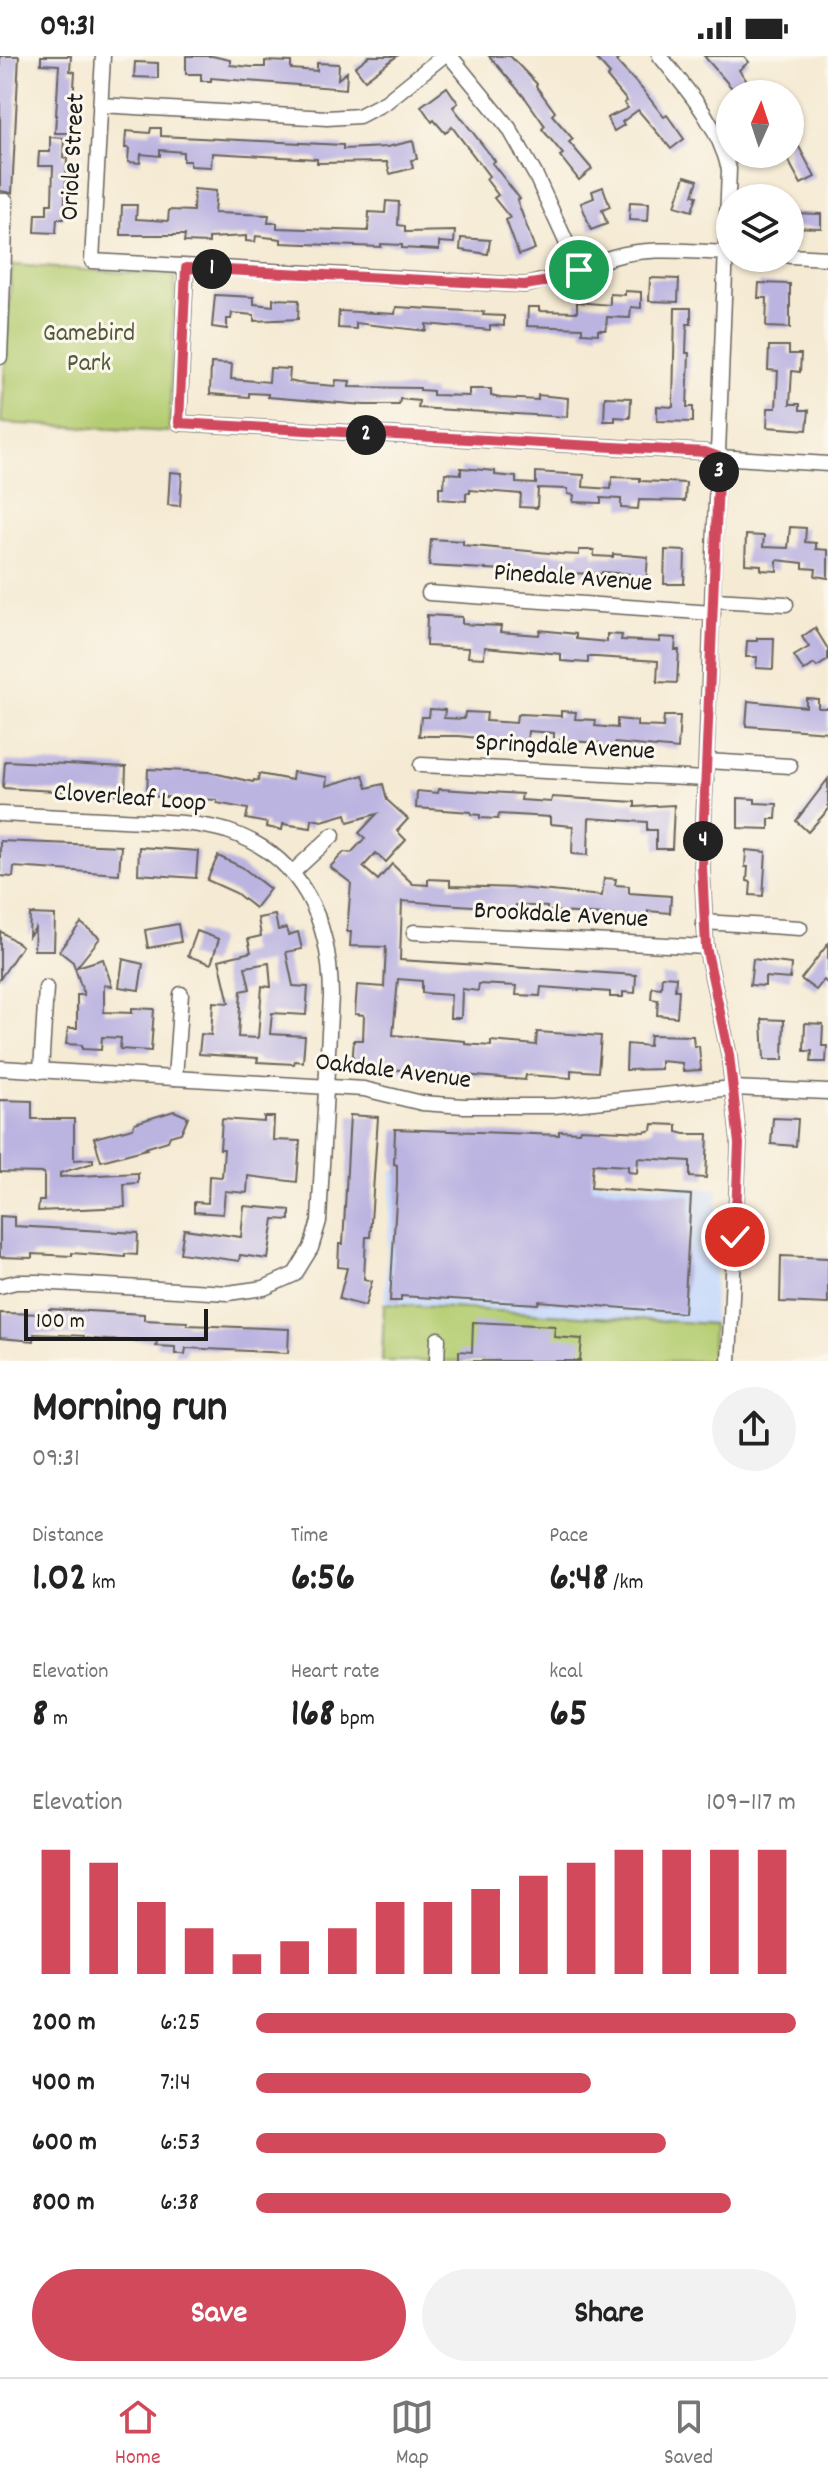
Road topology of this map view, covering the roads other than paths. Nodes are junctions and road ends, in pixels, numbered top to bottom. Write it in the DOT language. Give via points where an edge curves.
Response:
graph roads {
  1 [pos="103,56"];
  2 [pos="443,56"];
  3 [pos="450,56"];
  4 [pos="660,56"];
  5 [pos="100,105"];
  6 [pos="729,184"];
  7 [pos="0,201"];
  8 [pos="716,253"];
  9 [pos="804,257"];
  10 [pos="828,258"];
  11 [pos="186,268"];
  12 [pos="579,270"];
  13 [pos="728,272"];
  14 [pos="0,357"];
  15 [pos="719,457"];
  16 [pos="828,464"];
  17 [pos="429,593"];
  18 [pos="786,604"];
  19 [pos="714,606"];
  20 [pos="707,761"];
  21 [pos="421,765"];
  22 [pos="790,766"];
  23 [pos="706,779"];
  24 [pos="0,814"];
  25 [pos="333,835"];
  26 [pos="292,873"];
  27 [pos="703,922"];
  28 [pos="800,928"];
  29 [pos="414,932"];
  30 [pos="706,947"];
  31 [pos="46,988"];
  32 [pos="181,994"];
  33 [pos="0,1068"];
  34 [pos="41,1071"];
  35 [pos="175,1078"];
  36 [pos="327,1087"];
  37 [pos="733,1088"];
  38 [pos="828,1092"];
  39 [pos="0,1286"];
  40 [pos="438,1339"];
  41 [pos="437,1361"];
  42 [pos="729,1361"];
  1 -- 5 [label="street, Oriole Street"];
  2 -- 5 [label="street" via="386,102 359,116"];
  3 -- 12 [label="street" via="509,128"];
  4 -- 6 [label="street" via="710,120 724,147"];
  5 -- 11 [label="street, Oriole Street" via="92,261"];
  7 -- 14 [label="street" via="6,201"];
  8 -- 12 [label="street" via="649,250"];
  9 -- 10 [label="street"];
  11 -- 12 [label="street" via="524,285"];
  11 -- 15 [label="street" via="179,423 705,452"];
  13 -- 15 [label="street"];
  15 -- 16 [label="street"];
  15 -- 19 [label="street"];
  17 -- 19 [label="street, Pinedale Avenue"];
  18 -- 19 [label="street, Pinedale Avenue"];
  19 -- 20 [label="street"];
  20 -- 22 [label="street"];
  20 -- 23 [label="street"];
  21 -- 23 [label="street, Springdale Avenue"];
  23 -- 27 [label="street"];
  24 -- 26 [label="street, Cloverleaf Loop" via="191,824 227,831 261,847"];
  25 -- 26 [label="street"];
  26 -- 36 [label="street, Cloverleaf Loop" via="313,902 331,966"];
  27 -- 28 [label="street"];
  27 -- 30 [label="street"];
  29 -- 30 [label="street, Brookdale Avenue"];
  30 -- 37 [label="street"];
  31 -- 34 [label="street"];
  32 -- 35 [label="street"];
  33 -- 34 [label="street, Oakdale Avenue"];
  34 -- 35 [label="street, Oakdale Avenue"];
  35 -- 36 [label="street, Oakdale Avenue"];
  36 -- 37 [label="street, Oakdale Avenue" via="464,1106 554,1106"];
  36 -- 39 [label="street, Cloverleaf Loop" via="319,1221 295,1274 264,1288 228,1293 38,1282"];
  37 -- 38 [label="street, Oakdale Avenue"];
  37 -- 42 [label="street" via="739,1144"];
  40 -- 41 [label="street"];
}
